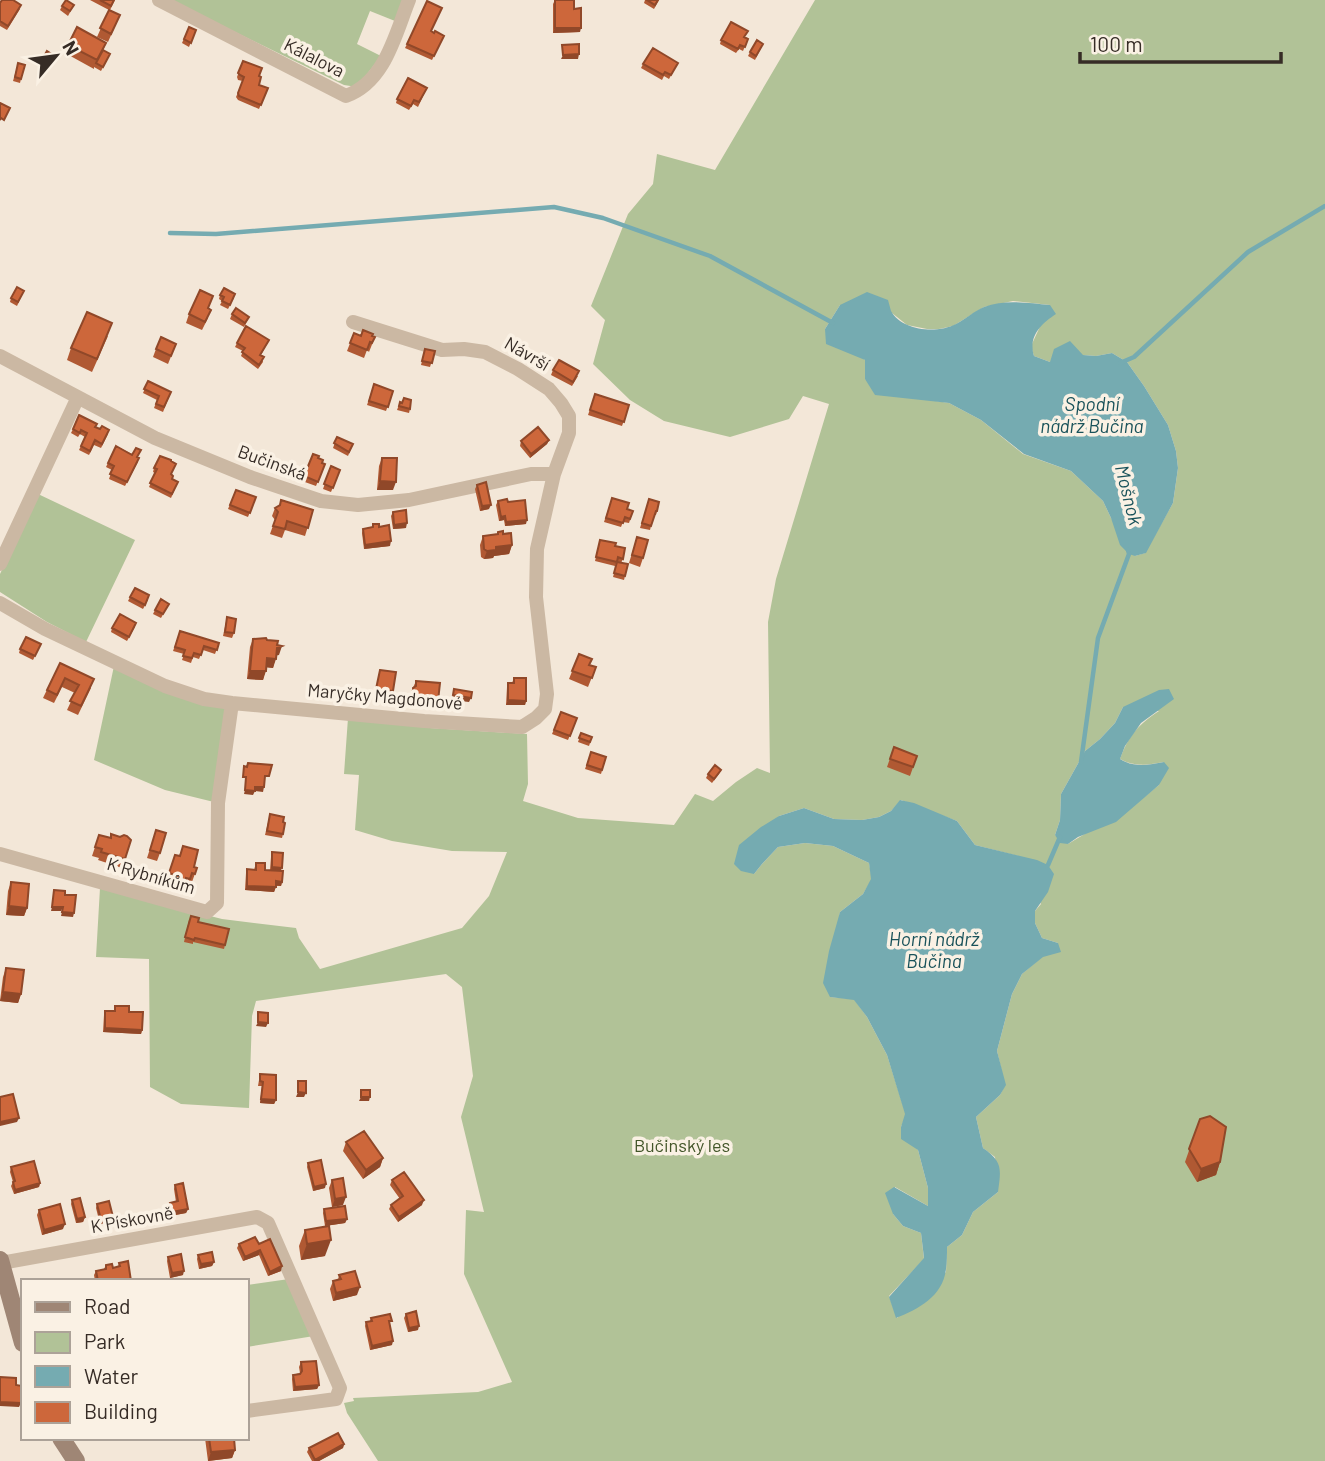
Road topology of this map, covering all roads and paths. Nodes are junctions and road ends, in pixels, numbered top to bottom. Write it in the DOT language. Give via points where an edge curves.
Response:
graph roads {
  1 [pos="159,0"];
  2 [pos="409,0"];
  3 [pos="353,322"];
  4 [pos="0,356"];
  5 [pos="78,397"];
  6 [pos="554,474"];
  7 [pos="0,565"];
  8 [pos="0,603"];
  9 [pos="232,704"];
  10 [pos="0,854"];
  11 [pos="1,1262"];
  12 [pos="21,1336"];
  13 [pos="248,1411"];
  14 [pos="62,1440"];
  15 [pos="76,1461"];
  1 -- 2 [label="street, Kálalova" via="346,96 359,91 386,59"];
  3 -- 6 [label="street, Návrší" via="442,349 485,352 549,389 569,416 569,433"];
  4 -- 5 [label="street, Bučinská"];
  5 -- 6 [label="street, Bučinská" via="155,438 321,501 358,505 409,500 531,474"];
  5 -- 7 [label="street"];
  6 -- 9 [label="street, Maryčky Magdonové" via="537,549 536,597 547,694 545,709 536,718 522,727"];
  8 -- 9 [label="street, Maryčky Magdonové" via="164,686"];
  9 -- 10 [label="street, K Rybníkům" via="218,803 217,903 206,912"];
  11 -- 12 [label="street"];
  11 -- 13 [label="street, K Pískovně" via="257,1217 268,1223 341,1388 336,1399"];
  14 -- 15 [label="street"];
}
